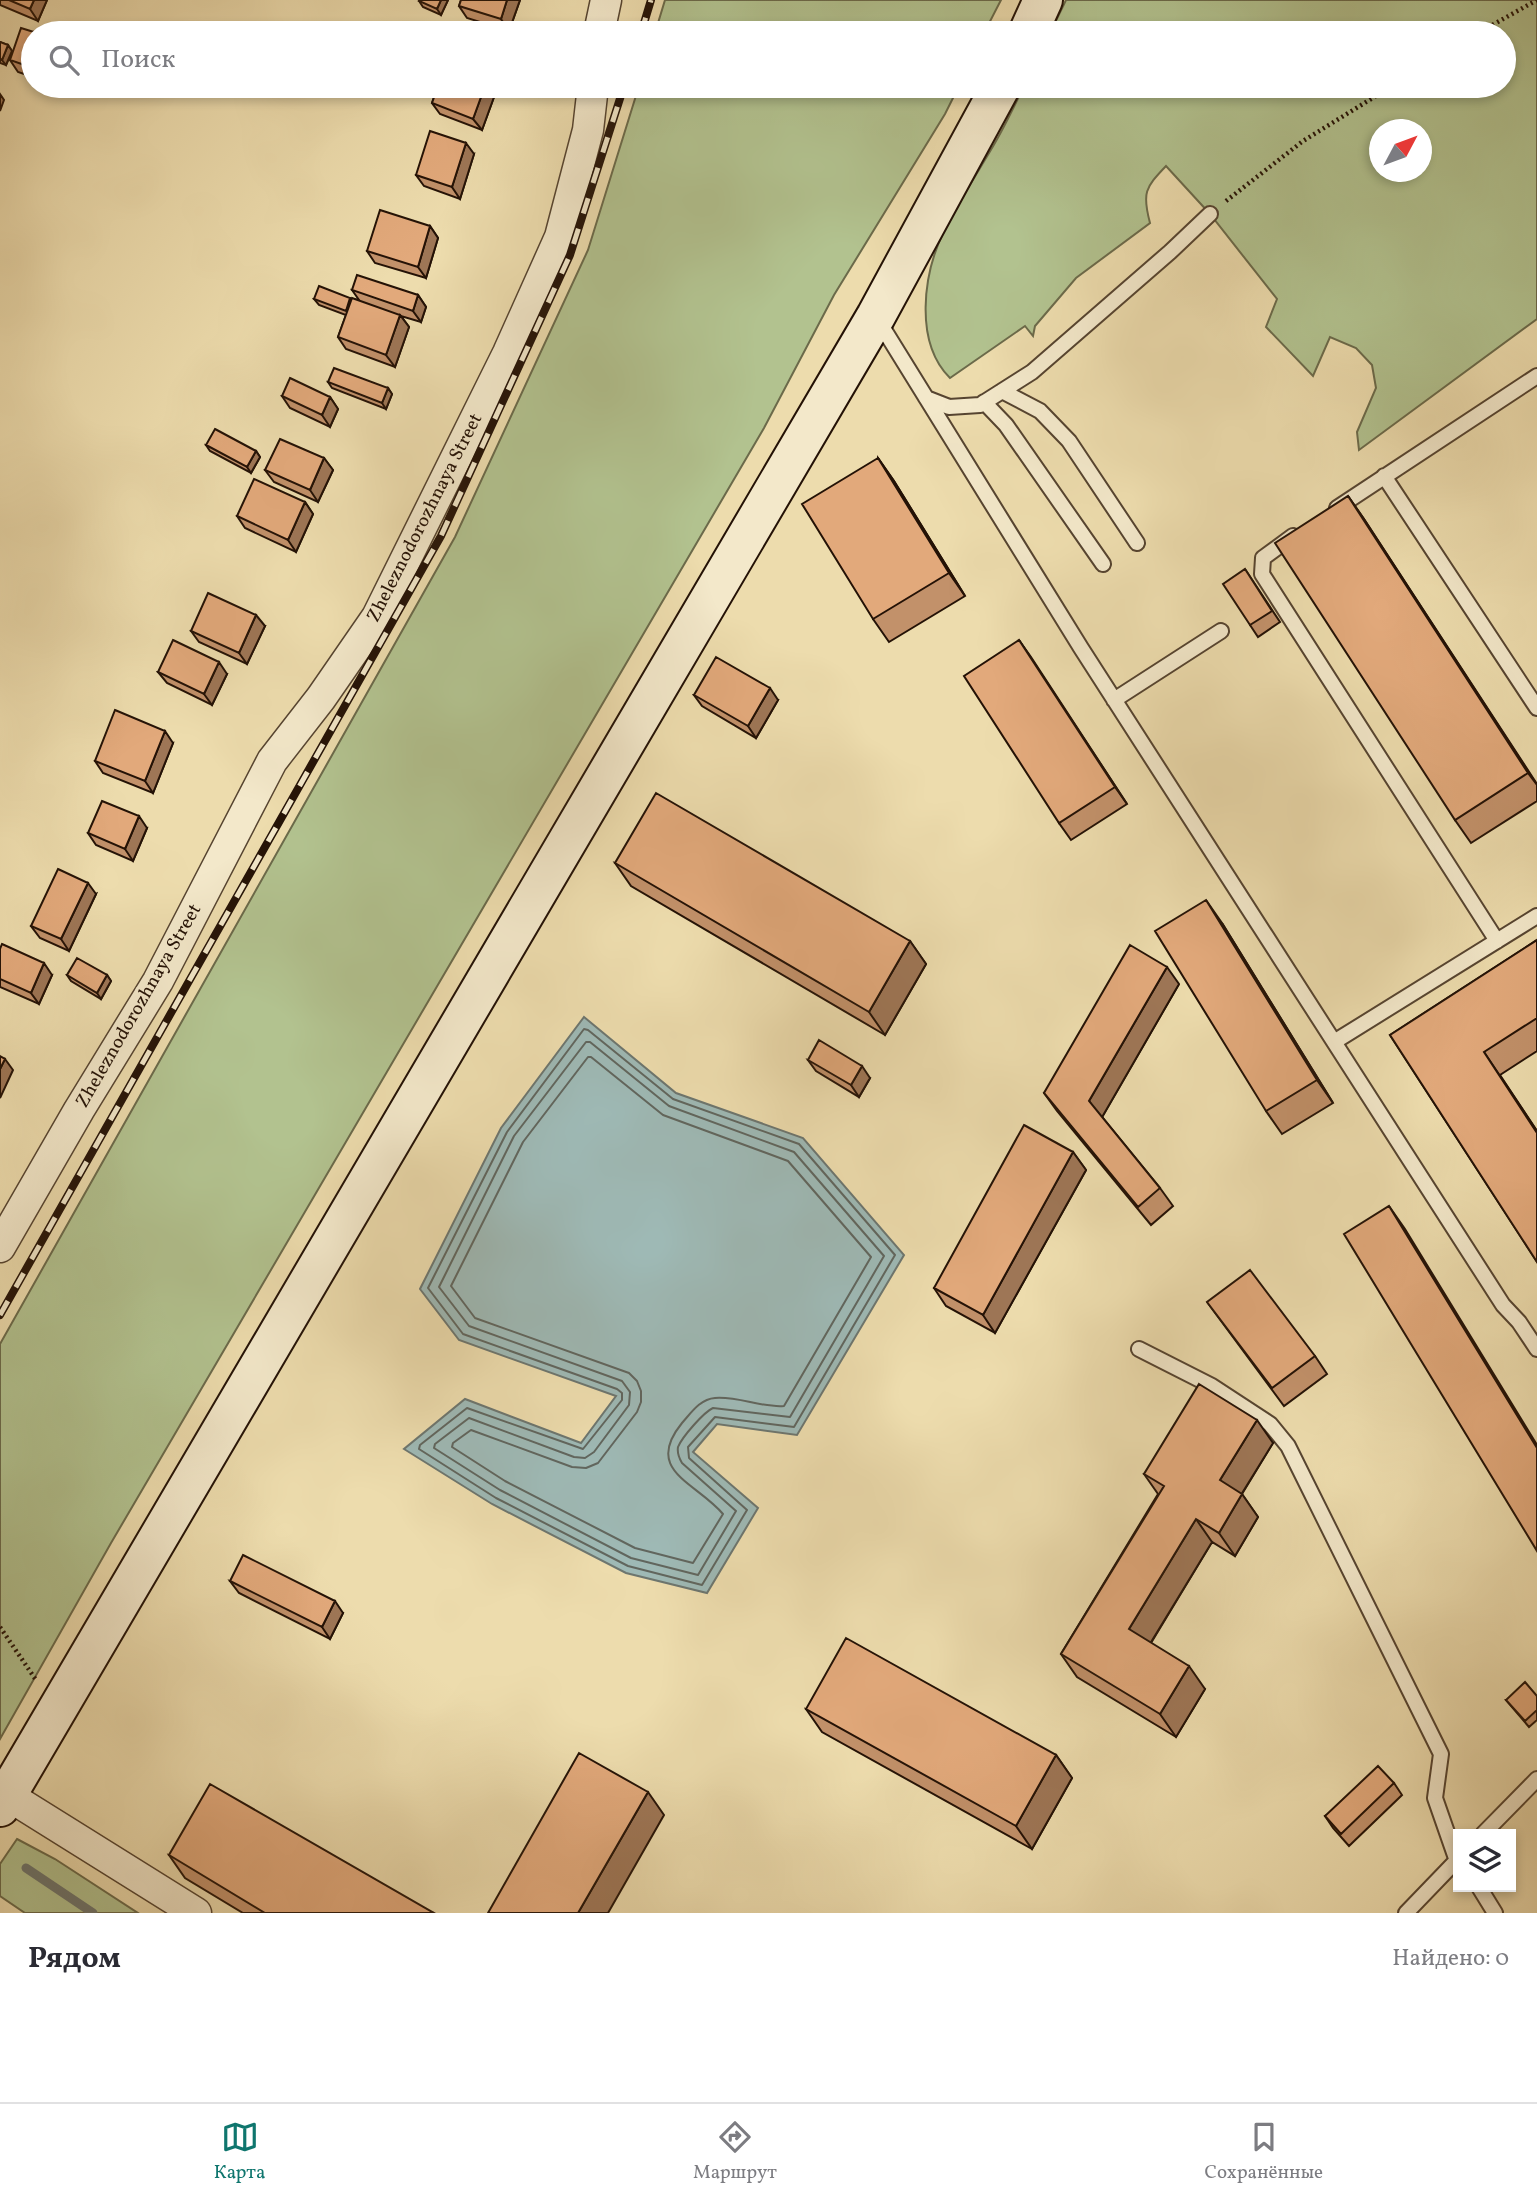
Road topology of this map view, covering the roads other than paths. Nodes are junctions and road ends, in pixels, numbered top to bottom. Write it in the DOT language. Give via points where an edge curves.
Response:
graph roads {
  1 [pos="606,0"];
  2 [pos="1043,0"];
  3 [pos="602,21"];
  4 [pos="1033,21"];
  5 [pos="591,98"];
  6 [pos="994,98"];
  7 [pos="1210,214"];
  8 [pos="876,316"];
  9 [pos="1537,376"];
  10 [pos="1002,391"];
  11 [pos="926,397"];
  12 [pos="984,402"];
  13 [pos="1384,476"];
  14 [pos="1137,543"];
  15 [pos="1103,565"];
  16 [pos="1221,631"];
  17 [pos="1114,699"];
  18 [pos="1537,708"];
  19 [pos="1537,916"];
  20 [pos="1497,941"];
  21 [pos="1334,1042"];
  22 [pos="0,1247"];
  23 [pos="1139,1349"];
  24 [pos="1537,1349"];
  25 [pos="1537,1779"];
  26 [pos="4,1801"];
  27 [pos="1488,1829"];
  28 [pos="1453,1850"];
  29 [pos="1453,1866"];
  30 [pos="1482,1892"];
  31 [pos="196,1913"];
  32 [pos="1406,1913"];
  33 [pos="1496,1913"];
  1 -- 3 [label="street"];
  2 -- 4 [label="main road"];
  5 -- 22 [label="street, Zheleznodorozhnaya Street" via="559,237 508,353 377,617 272,761 158,981"];
  6 -- 8 [label="main road"];
  7 -- 10 [label="lane" via="1031,372"];
  8 -- 11 [label="lane"];
  8 -- 26 [label="main road"];
  9 -- 13 [label="lane"];
  10 -- 12 [label="lane"];
  10 -- 14 [label="lane" via="1040,411 1069,440"];
  11 -- 12 [label="lane" via="949,407"];
  11 -- 17 [label="lane"];
  12 -- 15 [label="lane" via="1006,425"];
  13 -- 18 [label="lane"];
  13 -- 20 [label="lane" via="1264,558 1262,574"];
  16 -- 17 [label="lane"];
  17 -- 21 [label="lane"];
  19 -- 20 [label="lane"];
  20 -- 21 [label="lane"];
  21 -- 24 [label="lane" via="1503,1306"];
  23 -- 28 [label="lane" via="1212,1386 1270,1424 1288,1446 1441,1754 1435,1798"];
  25 -- 27 [label="lane"];
  26 -- 31 [label="street"];
  29 -- 32 [label="lane"];
  30 -- 33 [label="lane"];
}
